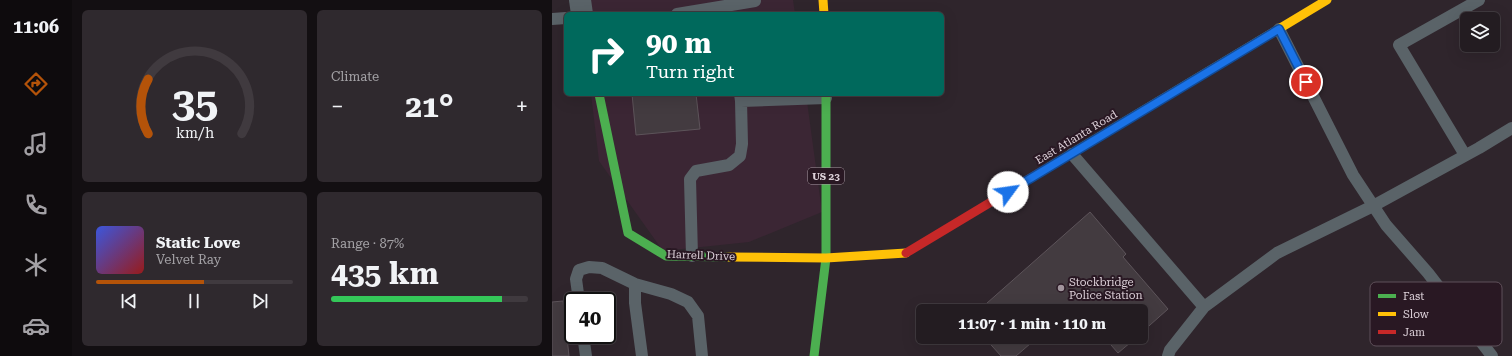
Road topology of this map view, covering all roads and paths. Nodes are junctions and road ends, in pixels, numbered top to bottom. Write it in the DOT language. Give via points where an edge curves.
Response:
graph roads {
  1 [pos="580,0"];
  2 [pos="823,0"];
  3 [pos="1327,0"];
  4 [pos="1479,0"];
  5 [pos="755,1"];
  6 [pos="582,12"];
  7 [pos="689,12"];
  8 [pos="824,12"];
  9 [pos="564,18"];
  10 [pos="552,19"];
  11 [pos="1279,29"];
  12 [pos="599,96"];
  13 [pos="826,96"];
  14 [pos="740,98"];
  15 [pos="1512,128"];
  16 [pos="1072,154"];
  17 [pos="1465,155"];
  18 [pos="1373,206"];
  19 [pos="692,256"];
  20 [pos="826,258"];
  21 [pos="1435,282"];
  22 [pos="635,284"];
  23 [pos="578,292"];
  24 [pos="1204,307"];
  25 [pos="584,344"];
  26 [pos="1484,346"];
  27 [pos="586,356"];
  28 [pos="642,356"];
  29 [pos="702,356"];
  30 [pos="814,356"];
  31 [pos="1168,356"];
  32 [pos="1492,356"];
  1 -- 6 [label="street"];
  2 -- 8 [label="main road"];
  3 -- 11 [label="main road, East Atlanta Road"];
  4 -- 17 [label="lane" via="1400,45"];
  5 -- 7 [label="lane"];
  9 -- 10 [label="lane"];
  11 -- 16 [label="main road, East Atlanta Road"];
  11 -- 18 [label="lane" via="1353,175"];
  12 -- 19 [label="main road, Harrell Drive" via="628,233 666,256"];
  13 -- 14 [label="lane"];
  13 -- 20 [label="main road, US 23"];
  14 -- 19 [label="lane" via="740,156 729,165 696,172 690,179"];
  15 -- 17 [label="lane"];
  16 -- 20 [label="main road, East Atlanta Road" via="905,254"];
  16 -- 24 [label="lane"];
  17 -- 18 [label="lane"];
  18 -- 21 [label="lane"];
  18 -- 24 [label="lane" via="1277,254"];
  19 -- 20 [label="main road, Harrell Drive"];
  20 -- 30 [label="main road, US 23"];
  22 -- 23 [label="lane" via="602,268 589,267 579,270 576,279"];
  22 -- 28 [label="lane"];
  22 -- 29 [label="lane" via="671,294 688,302 698,316"];
  24 -- 31 [label="lane"];
  25 -- 27 [label="lane"];
  26 -- 32 [label="lane"];
}
